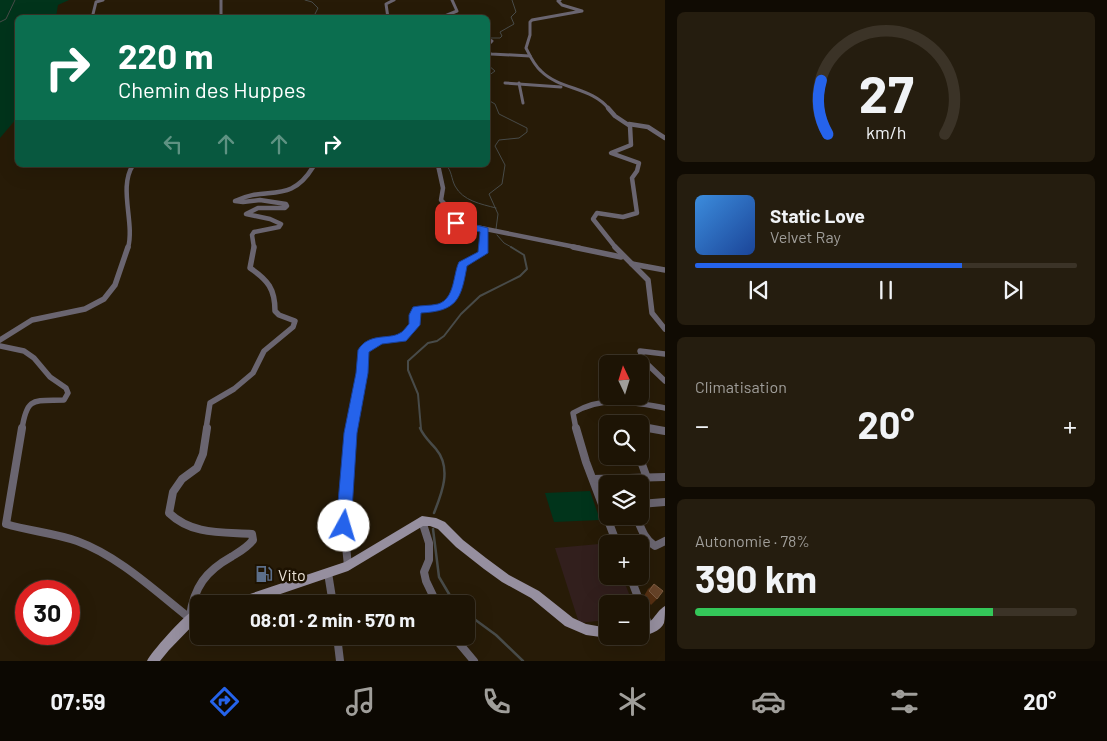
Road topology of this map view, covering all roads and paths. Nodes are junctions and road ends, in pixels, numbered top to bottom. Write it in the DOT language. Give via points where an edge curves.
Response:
graph roads {
  1 [pos="103,0"];
  2 [pos="222,0"];
  3 [pos="394,0"];
  4 [pos="452,0"];
  5 [pos="560,0"];
  6 [pos="93,15"];
  7 [pos="221,15"];
  8 [pos="388,15"];
  9 [pos="447,15"];
  10 [pos="490,53"];
  11 [pos="530,56"];
  12 [pos="504,83"];
  13 [pos="519,84"];
  14 [pos="570,88"];
  15 [pos="523,103"];
  16 [pos="629,124"];
  17 [pos="664,138"];
  18 [pos="132,167"];
  19 [pos="313,167"];
  20 [pos="438,167"];
  21 [pos="485,230"];
  22 [pos="623,258"];
  23 [pos="631,264"];
  24 [pos="664,270"];
  25 [pos="664,328"];
  26 [pos="0,340"];
  27 [pos="0,346"];
  28 [pos="664,354"];
  29 [pos="664,382"];
  30 [pos="664,408"];
  31 [pos="649,428"];
  32 [pos="664,432"];
  33 [pos="664,477"];
  34 [pos="649,478"];
  35 [pos="593,479"];
  36 [pos="599,479"];
  37 [pos="599,492"];
  38 [pos="664,502"];
  39 [pos="649,503"];
  40 [pos="422,521"];
  41 [pos="3,523"];
  42 [pos="640,525"];
  43 [pos="664,541"];
  44 [pos="348,566"];
  45 [pos="328,573"];
  46 [pos="194,595"];
  47 [pos="262,595"];
  48 [pos="332,595"];
  49 [pos="433,595"];
  50 [pos="664,611"];
  51 [pos="190,613"];
  52 [pos="190,620"];
  53 [pos="649,628"];
  54 [pos="599,632"];
  55 [pos="338,645"];
  56 [pos="461,645"];
  57 [pos="153,661"];
  58 [pos="340,661"];
  59 [pos="474,661"];
  1 -- 6 [label="street" via="96,2"];
  2 -- 7 [label="street"];
  3 -- 8 [label="street" via="386,4"];
  4 -- 9 [label="street" via="458,7 457,11"];
  5 -- 11 [label="street" via="562,5 582,11 530,22 526,48"];
  10 -- 11 [label="street"];
  11 -- 14 [label="street" via="546,78"];
  12 -- 13 [label="street"];
  13 -- 14 [label="street"];
  13 -- 15 [label="street"];
  14 -- 16 [label="street" via="598,99"];
  16 -- 17 [label="street" via="648,127"];
  16 -- 22 [label="street" via="632,128 631,145 611,153 639,163 632,178 637,213 618,218 597,214 593,219 601,235"];
  18 -- 26 [label="street" via="127,191 131,235 111,291 86,310 30,320"];
  19 -- 46 [label="street" via="309,175 284,193 256,195 235,201 286,204 284,208 258,208 246,214 281,224 254,232 249,262 250,268 266,278 272,287 275,311 295,321 293,327 264,351 253,373 210,403 203,454 197,468 182,479 173,492 169,512 187,527 252,534 253,540 248,547 212,568 199,580"];
  20 -- 21 [label="street" via="443,188 441,200 454,214 456,223"];
  21 -- 22 [label="street"];
  21 -- 44 [label="street" via="483,253 462,264 458,288 446,305 417,310 414,325 402,338 380,340 364,350 351,433 344,526"];
  22 -- 23 [label="street"];
  23 -- 24 [label="street"];
  23 -- 25 [label="street" via="648,280 652,313"];
  27 -- 41 [label="street" via="29,354 68,393 64,400 36,401 25,410"];
  28 -- 29 [label="street" via="640,351 644,361"];
  30 -- 35 [label="street" via="609,400 573,413"];
  31 -- 32 [label="street"];
  33 -- 34 [label="street"];
  35 -- 36 [label="street"];
  35 -- 37 [label="street"];
  38 -- 39 [label="street"];
  40 -- 44 [label="main road"];
  40 -- 49 [label="street" via="428,543 424,572"];
  40 -- 54 [label="main road" via="442,524 462,546 511,582 537,596 566,621"];
  41 -- 51 [label="street" via="23,530 64,536 87,545"];
  42 -- 43 [label="street" via="650,543 660,545"];
  44 -- 45 [label="main road"];
  45 -- 47 [label="main road"];
  45 -- 48 [label="street"];
  50 -- 53 [label="main road" via="660,620"];
  52 -- 57 [label="main road"];
  55 -- 58 [label="street"];
  56 -- 59 [label="street"];
}
